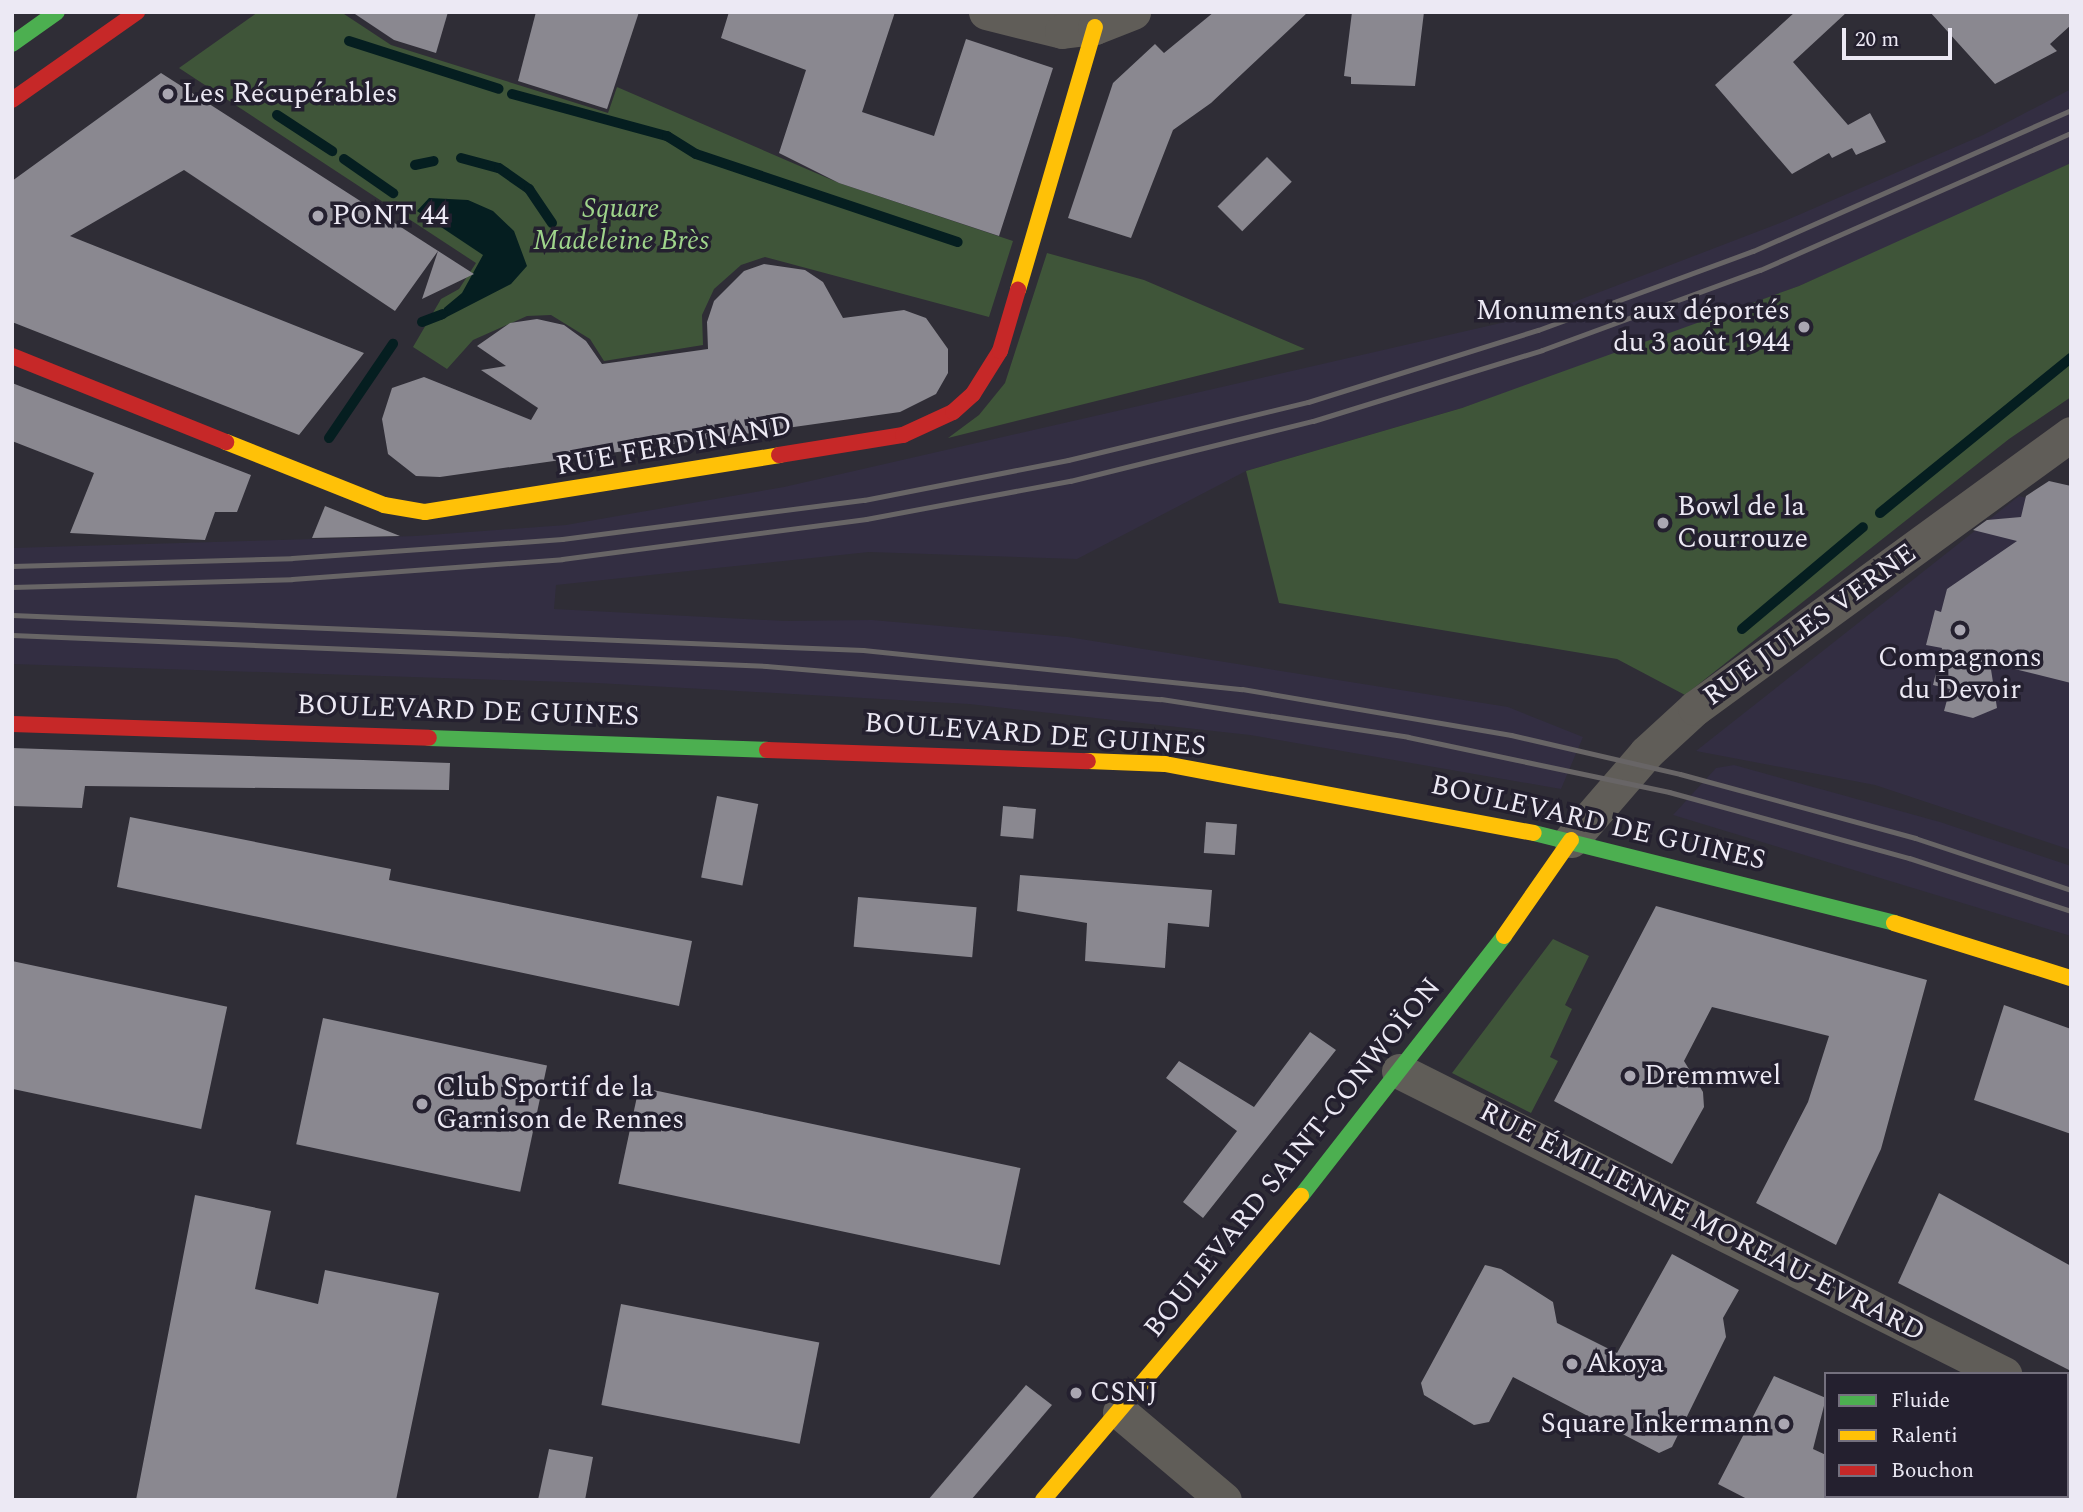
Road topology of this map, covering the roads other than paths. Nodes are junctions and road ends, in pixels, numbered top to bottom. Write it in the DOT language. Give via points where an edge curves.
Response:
graph roads {
  1 [pos="57,12"];
  2 [pos="137,12"];
  3 [pos="986,12"];
  4 [pos="1133,12"];
  5 [pos="1095,27"];
  6 [pos="12,44"];
  7 [pos="12,100"];
  8 [pos="12,356"];
  9 [pos="2071,434"];
  10 [pos="12,724"];
  11 [pos="1571,840"];
  12 [pos="2071,978"];
  13 [pos="1399,1071"];
  14 [pos="2000,1372"];
  15 [pos="1120,1412"];
  16 [pos="1043,1500"];
  17 [pos="1223,1500"];
  1 -- 6 [label="street"];
  2 -- 7 [label="street"];
  3 -- 5 [label="street" via="1062,30"];
  4 -- 5 [label="street"];
  5 -- 8 [label="street, RUE FERDINAND" via="1000,351 973,394 953,412 903,435 425,512 384,505"];
  9 -- 11 [label="street, RUE JULES VERNE" via="1695,709 1646,752"];
  10 -- 11 [label="street, BOULEVARD DE GUINES" via="1126,761 1307,788"];
  11 -- 12 [label="street, BOULEVARD DE GUINES" via="1847,908"];
  11 -- 13 [label="street, BOULEVARD SAINT-CONWOÏON" via="1498,945"];
  13 -- 14 [label="street, RUE ÉMILIENNE MOREAU-EVRARD"];
  13 -- 15 [label="street, BOULEVARD SAINT-CONWOÏON"];
  15 -- 16 [label="street, BOULEVARD SAINT-CONWOÏON"];
  15 -- 17 [label="street"];
}
